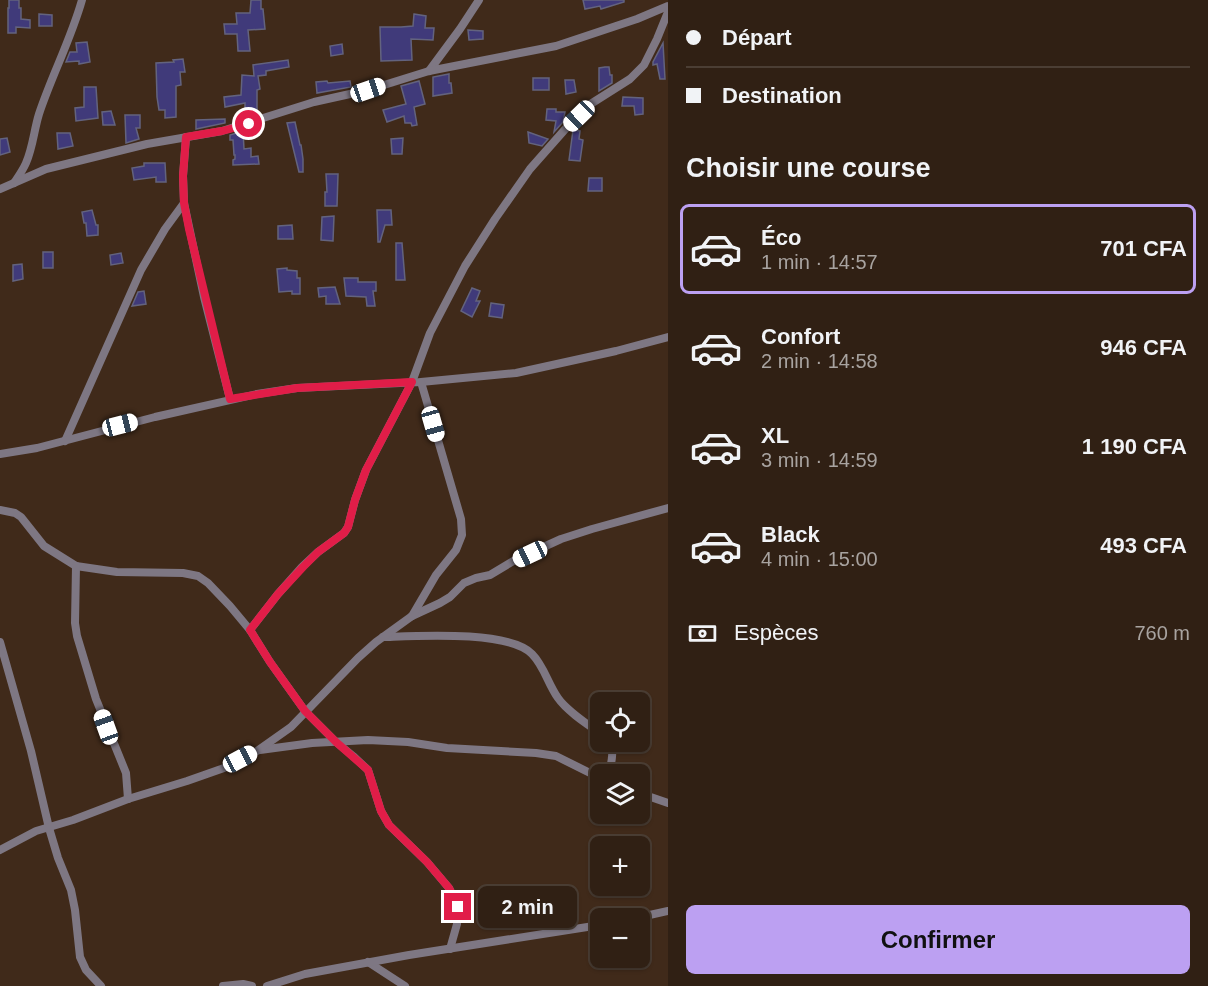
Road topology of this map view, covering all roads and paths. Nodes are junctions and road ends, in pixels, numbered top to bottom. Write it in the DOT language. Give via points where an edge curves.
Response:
graph roads {
  1 [pos="82,0"];
  2 [pos="479,0"];
  3 [pos="668,6"];
  4 [pos="668,12"];
  5 [pos="429,71"];
  6 [pos="186,137"];
  7 [pos="14,183"];
  8 [pos="0,189"];
  9 [pos="184,203"];
  10 [pos="668,337"];
  11 [pos="416,382"];
  12 [pos="230,399"];
  13 [pos="65,441"];
  14 [pos="0,454"];
  15 [pos="668,508"];
  16 [pos="0,510"];
  17 [pos="76,566"];
  18 [pos="412,616"];
  19 [pos="250,630"];
  20 [pos="383,637"];
  21 [pos="0,642"];
  22 [pos="305,711"];
  23 [pos="590,725"];
  24 [pos="336,742"];
  25 [pos="256,751"];
  26 [pos="590,774"];
  27 [pos="650,796"];
  28 [pos="128,799"];
  29 [pos="668,802"];
  30 [pos="49,828"];
  31 [pos="0,850"];
  32 [pos="668,911"];
  33 [pos="650,915"];
  34 [pos="590,927"];
  35 [pos="450,949"];
  36 [pos="368,962"];
  37 [pos="101,986"];
  38 [pos="224,986"];
  39 [pos="252,986"];
  40 [pos="267,986"];
  41 [pos="405,986"];
  1 -- 7 [label="street" via="38,117 26,165"];
  2 -- 5 [label="street"];
  3 -- 5 [label="street" via="556,46"];
  4 -- 11 [label="street" via="644,65 630,80 589,105 568,126 530,169 495,219 430,333"];
  5 -- 6 [label="street" via="222,131"];
  6 -- 7 [label="street" via="46,169"];
  6 -- 9 [label="street"];
  7 -- 8 [label="street"];
  9 -- 12 [label="street"];
  9 -- 13 [label="street" via="141,270"];
  10 -- 11 [label="street" via="516,373"];
  11 -- 12 [label="street" via="297,388"];
  11 -- 18 [label="street" via="461,519 462,535"];
  11 -- 19 [label="street" via="366,470 344,533 303,567"];
  12 -- 13 [label="street"];
  13 -- 14 [label="street"];
  15 -- 18 [label="street" via="561,539 490,575 464,583 450,597"];
  16 -- 17 [label="street" via="21,517 44,546"];
  17 -- 19 [label="street" via="198,576"];
  17 -- 28 [label="street" via="77,636 99,708 126,773"];
  18 -- 20 [label="street"];
  19 -- 22 [label="street"];
  20 -- 22 [label="street"];
  20 -- 23 [label="street" via="495,639 522,647 533,654 558,699"];
  21 -- 30 [label="street"];
  22 -- 24 [label="street"];
  22 -- 25 [label="street" via="291,727"];
  24 -- 25 [label="street"];
  24 -- 26 [label="street" via="408,742 536,753 556,756"];
  24 -- 35 [label="street" via="368,770 389,825 449,888 458,907"];
  25 -- 28 [label="street" via="224,768"];
  27 -- 29 [label="street"];
  28 -- 30 [label="street"];
  30 -- 31 [label="street" via="26,835"];
  30 -- 37 [label="street" via="71,890 80,957"];
  32 -- 33 [label="street"];
  34 -- 35 [label="street"];
  35 -- 36 [label="street"];
  36 -- 40 [label="street"];
  36 -- 41 [label="street"];
  38 -- 39 [label="street"];
}
